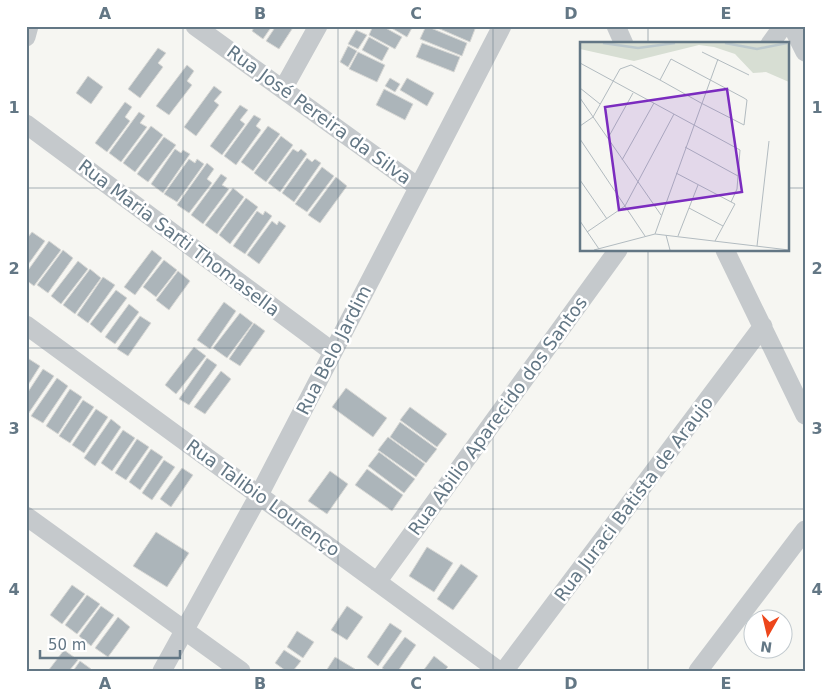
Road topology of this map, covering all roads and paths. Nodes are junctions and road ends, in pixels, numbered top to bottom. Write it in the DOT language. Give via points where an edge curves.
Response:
graph roads {
  1 [pos="29,26"];
  2 [pos="195,26"];
  3 [pos="318,26"];
  4 [pos="502,26"];
  5 [pos="616,26"];
  6 [pos="783,26"];
  7 [pos="792,26"];
  8 [pos="26,37"];
  9 [pos="623,42"];
  10 [pos="771,42"];
  11 [pos="805,52"];
  12 [pos="283,88"];
  13 [pos="26,124"];
  14 [pos="418,187"];
  15 [pos="617,251"];
  16 [pos="726,251"];
  17 [pos="26,325"];
  18 [pos="763,326"];
  19 [pos="333,352"];
  20 [pos="805,415"];
  21 [pos="259,495"];
  22 [pos="26,516"];
  23 [pos="805,530"];
  24 [pos="377,582"];
  25 [pos="185,629"];
  26 [pos="162,671"];
  27 [pos="241,671"];
  28 [pos="499,671"];
  29 [pos="504,671"];
  30 [pos="698,671"];
  1 -- 8 [label="street"];
  2 -- 12 [label="street, Rua José Pereira da Silva"];
  3 -- 12 [label="street"];
  4 -- 14 [label="street, Rua Belo Jardim"];
  5 -- 9 [label="street"];
  6 -- 10 [label="street"];
  7 -- 11 [label="street"];
  12 -- 14 [label="street, Rua José Pereira da Silva"];
  13 -- 19 [label="street, Rua Maria Sarti Thomasella"];
  14 -- 19 [label="street, Rua Belo Jardim"];
  15 -- 24 [label="street, Rua Abilio Aparecido dos Santos"];
  16 -- 18 [label="street"];
  17 -- 21 [label="street, Rua Talibio Lourenço"];
  18 -- 20 [label="street"];
  18 -- 29 [label="street, Rua Juraci Batista de Araujo"];
  19 -- 21 [label="street, Rua Belo Jardim"];
  21 -- 24 [label="street, Rua Talibio Lourenço"];
  21 -- 25 [label="street, Rua Belo Jardim"];
  22 -- 25 [label="street"];
  23 -- 30 [label="street"];
  24 -- 28 [label="street, Rua Talibio Lourenço"];
  25 -- 26 [label="street, Rua Belo Jardim"];
  25 -- 27 [label="street"];
}
